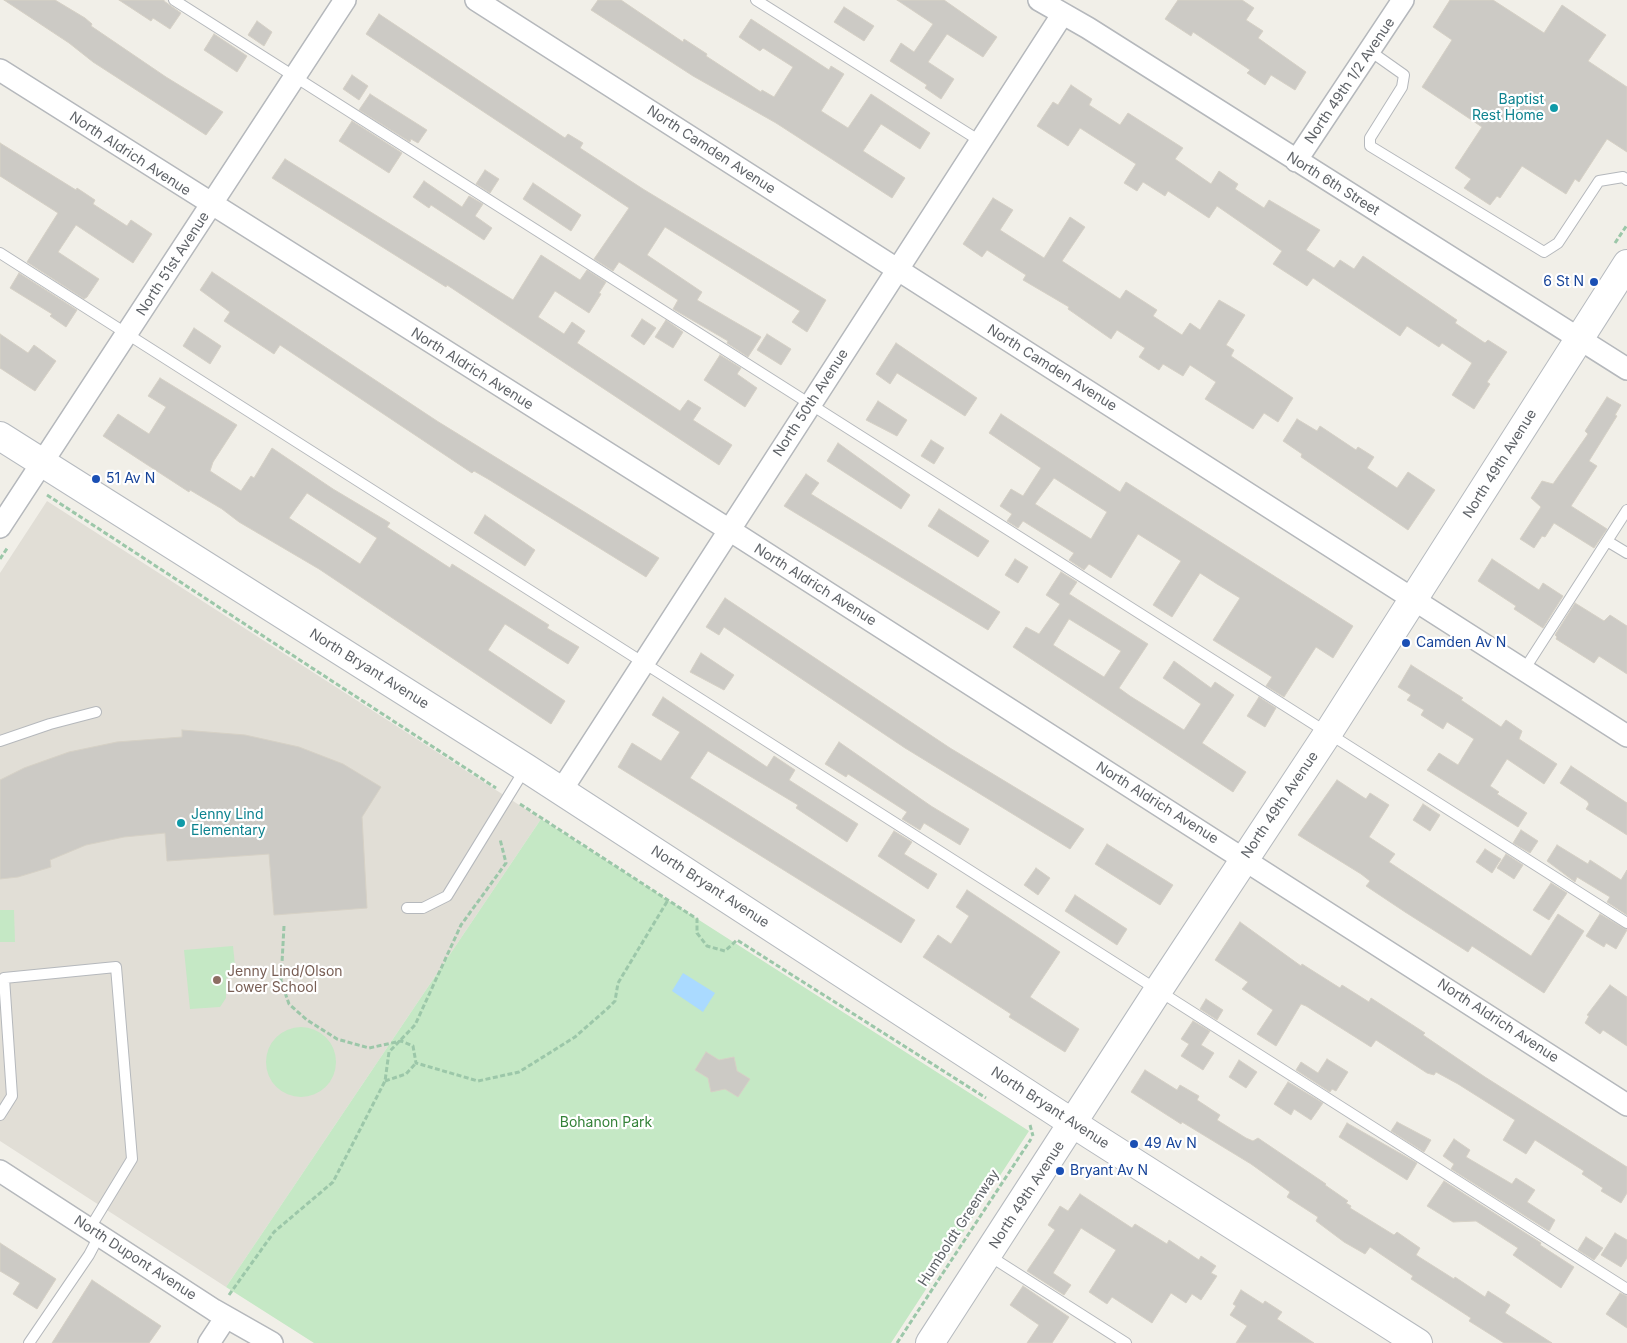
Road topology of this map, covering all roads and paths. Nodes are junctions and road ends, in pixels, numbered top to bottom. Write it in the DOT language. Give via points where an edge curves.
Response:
graph roads {
  1 [pos="174,0"];
  2 [pos="345,0"];
  3 [pos="476,0"];
  4 [pos="756,0"];
  5 [pos="1039,0"];
  6 [pos="1404,0"];
  7 [pos="1064,7"];
  8 [pos="1370,50"];
  9 [pos="0,70"];
  10 [pos="294,78"];
  11 [pos="980,141"];
  12 [pos="1296,161"];
  13 [pos="1627,180"];
  14 [pos="211,205"];
  15 [pos="0,253"];
  16 [pos="1627,264"];
  17 [pos="897,270"];
  18 [pos="127,335"];
  19 [pos="1579,338"];
  20 [pos="1627,369"];
  21 [pos="809,406"];
  22 [pos="0,436"];
  23 [pos="41,462"];
  24 [pos="50,498"];
  25 [pos="1627,510"];
  26 [pos="0,528"];
  27 [pos="729,530"];
  28 [pos="1607,541"];
  29 [pos="1627,553"];
  30 [pos="1414,599"];
  31 [pos="644,663"];
  32 [pos="1524,670"];
  33 [pos="96,712"];
  34 [pos="1328,733"];
  35 [pos="1627,736"];
  36 [pos="0,741"];
  37 [pos="526,768"];
  38 [pos="562,791"];
  39 [pos="508,796"];
  40 [pos="519,804"];
  41 [pos="515,811"];
  42 [pos="504,832"];
  43 [pos="1244,858"];
  44 [pos="668,900"];
  45 [pos="407,908"];
  46 [pos="1627,923"];
  47 [pos="284,926"];
  48 [pos="1157,992"];
  49 [pos="401,1041"];
  50 [pos="416,1063"];
  51 [pos="385,1081"];
  52 [pos="989,1100"];
  53 [pos="1627,1105"];
  54 [pos="0,1115"];
  55 [pos="1022,1121"];
  56 [pos="1073,1123"];
  57 [pos="1038,1133"];
  58 [pos="1033,1136"];
  59 [pos="0,1172"];
  60 [pos="95,1231"];
  61 [pos="988,1255"];
  62 [pos="1627,1289"];
  63 [pos="229,1296"];
  64 [pos="226,1317"];
  65 [pos="29,1343"];
  66 [pos="210,1343"];
  67 [pos="272,1343"];
  68 [pos="897,1343"];
  69 [pos="930,1343"];
  70 [pos="1126,1343"];
  71 [pos="1418,1343"];
  1 -- 10 [label="lane"];
  2 -- 10 [label="street, North 51st Avenue"];
  3 -- 17 [label="street, North Camden Avenue"];
  4 -- 11 [label="lane"];
  5 -- 7 [label="street, North 6th Street"];
  6 -- 8 [label="street, North 49th 1/2 Avenue"];
  7 -- 11 [label="street, North 50th Avenue"];
  7 -- 12 [label="street, North 6th Street" via="1088,28"];
  8 -- 12 [label="street, North 49th 1/2 Avenue"];
  8 -- 13 [label="lane" via="1404,75 1402,87 1370,138 1370,146 1544,252 1558,243 1599,181 1623,177"];
  9 -- 14 [label="street, North Aldrich Avenue"];
  10 -- 14 [label="street, North 51st Avenue"];
  10 -- 21 [label="lane"];
  11 -- 17 [label="street, North 50th Avenue"];
  12 -- 19 [label="street, North 6th Street"];
  14 -- 18 [label="street, North 51st Avenue"];
  14 -- 27 [label="street, North Aldrich Avenue"];
  15 -- 18 [label="lane"];
  16 -- 19 [label="street, North 49th Avenue"];
  17 -- 21 [label="street, North 50th Avenue"];
  17 -- 30 [label="street, North Camden Avenue"];
  18 -- 23 [label="street, North 51st Avenue"];
  18 -- 31 [label="lane"];
  19 -- 20 [label="street, North 6th Street"];
  19 -- 30 [label="street, North 49th Avenue"];
  21 -- 27 [label="street, North 50th Avenue"];
  21 -- 34 [label="lane"];
  22 -- 23 [label="street, North Bryant Avenue"];
  23 -- 26 [label="street, North 51st Avenue"];
  23 -- 37 [label="street, North Bryant Avenue"];
  24 -- 39 [label="path"];
  25 -- 28 [label="lane"];
  27 -- 31 [label="street, North 50th Avenue"];
  27 -- 43 [label="street, North Aldrich Avenue"];
  28 -- 29 [label="lane"];
  28 -- 32 [label="lane"];
  30 -- 32 [label="street, North Camden Avenue"];
  30 -- 34 [label="street, North 49th Avenue"];
  31 -- 38 [label="street, North 50th Avenue"];
  31 -- 48 [label="lane"];
  32 -- 35 [label="street, North Camden Avenue"];
  33 -- 36 [label="lane"];
  34 -- 43 [label="street, North 49th Avenue"];
  34 -- 46 [label="lane"];
  37 -- 38 [label="street, North Bryant Avenue"];
  37 -- 39 [label="lane"];
  38 -- 56 [label="street, North Bryant Avenue"];
  39 -- 40 [label="path"];
  39 -- 45 [label="lane" via="447,896 423,908"];
  40 -- 41 [label="path"];
  40 -- 44 [label="path"];
  42 -- 49 [label="path" via="500,839 506,862 461,925 415,1025"];
  43 -- 48 [label="street, North 49th Avenue"];
  43 -- 53 [label="street, North Aldrich Avenue"];
  44 -- 50 [label="path" via="618,983 615,1001 575,1037 519,1072 478,1082"];
  44 -- 52 [label="path" via="697,919 697,933 707,946 724,951 737,940"];
  47 -- 49 [label="path" via="281,982 289,1004 337,1039 369,1048"];
  48 -- 56 [label="street, North 49th Avenue"];
  48 -- 62 [label="lane"];
  49 -- 50 [label="path" via="413,1046"];
  49 -- 51 [label="path" via="389,1052"];
  50 -- 51 [label="path" via="406,1074"];
  51 -- 63 [label="path" via="333,1182 274,1232"];
  54 -- 60 [label="lane" via="12,1096 4,978 116,967 132,1159"];
  55 -- 58 [label="path" via="1031,1126"];
  56 -- 61 [label="street, North 49th Avenue"];
  56 -- 71 [label="street, North Bryant Avenue"];
  57 -- 58 [label="path, Humboldt Greenway"];
  58 -- 68 [label="path, Humboldt Greenway"];
  59 -- 60 [label="street, North Dupont Avenue"];
  60 -- 64 [label="street, North Dupont Avenue"];
  60 -- 65 [label="lane" via="89,1256"];
  61 -- 69 [label="street, North 49th Avenue"];
  61 -- 70 [label="lane"];
  64 -- 66 [label="street"];
  64 -- 67 [label="street, North Dupont Avenue"];
}
